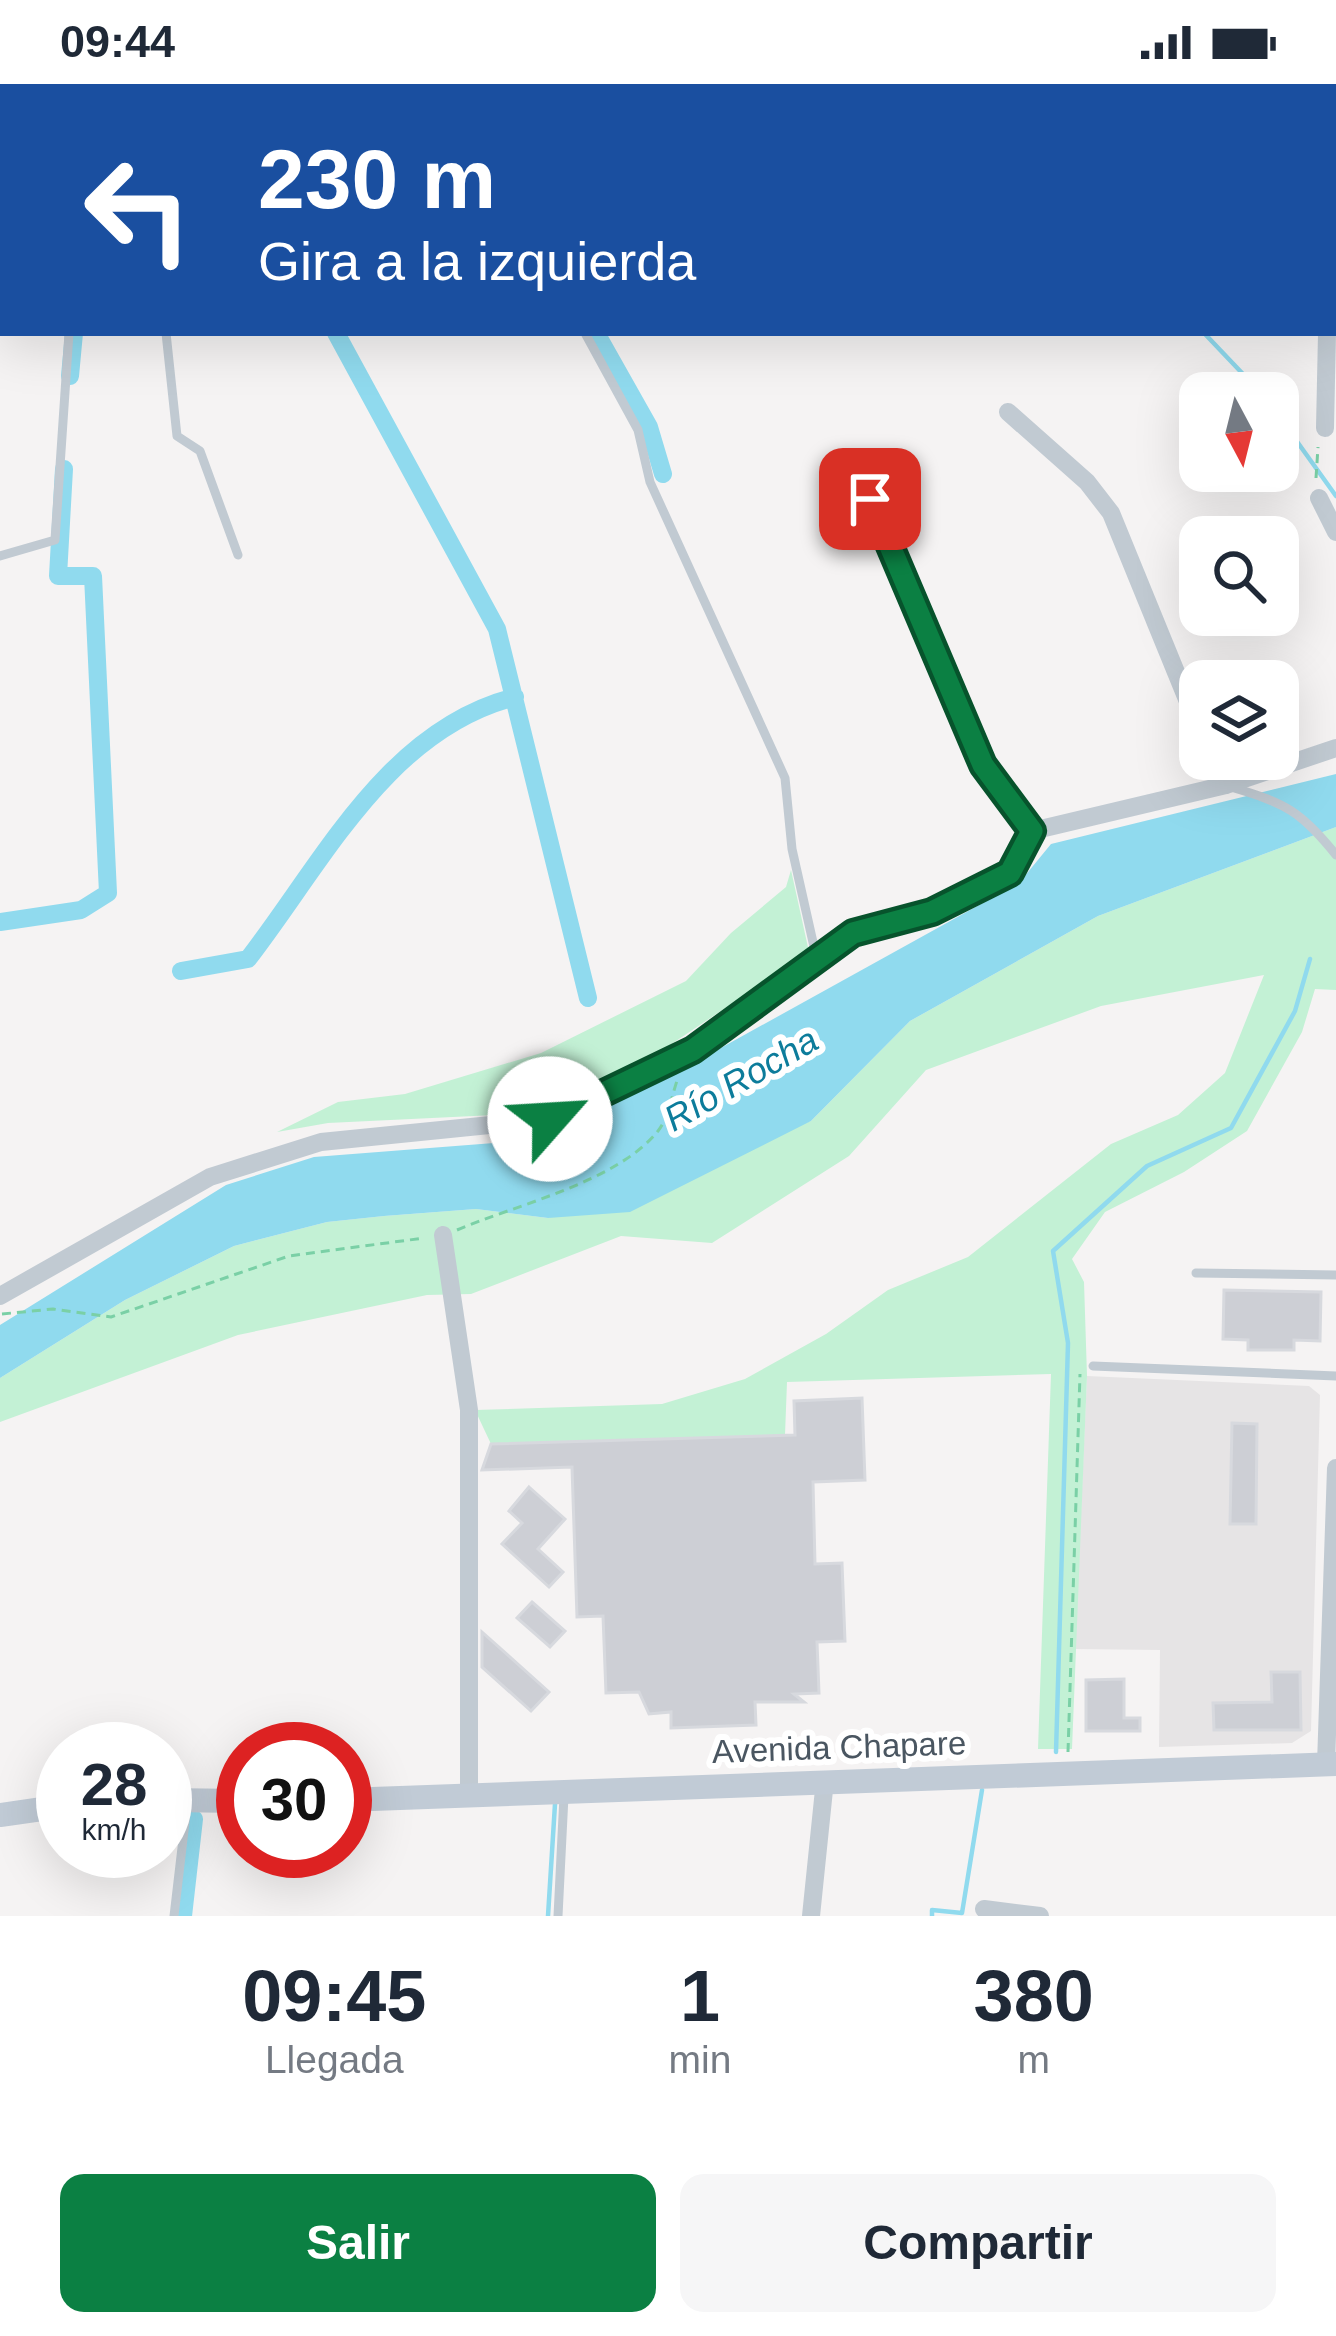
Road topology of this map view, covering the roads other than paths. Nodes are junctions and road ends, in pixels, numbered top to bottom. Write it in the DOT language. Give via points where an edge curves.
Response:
graph roads {
  1 [pos="69,336"];
  2 [pos="166,336"];
  3 [pos="587,336"];
  4 [pos="1327,336"];
  5 [pos="1008,412"];
  6 [pos="1324,428"];
  7 [pos="1319,498"];
  8 [pos="870,499"];
  9 [pos="1336,532"];
  10 [pos="238,555"];
  11 [pos="0,556"];
  12 [pos="1179,679"];
  13 [pos="1336,748"];
  14 [pos="1224,780"];
  15 [pos="1226,785"];
  16 [pos="1032,831"];
  17 [pos="1336,855"];
  18 [pos="817,960"];
  19 [pos="443,1235"];
  20 [pos="1196,1273"];
  21 [pos="1336,1275"];
  22 [pos="0,1296"];
  23 [pos="1093,1366"];
  24 [pos="1336,1376"];
  25 [pos="1336,1468"];
  26 [pos="1335,1502"];
  27 [pos="1331,1764"];
  28 [pos="825,1780"];
  29 [pos="565,1790"];
  30 [pos="469,1793"];
  31 [pos="372,1798"];
  32 [pos="36,1810"];
  33 [pos="0,1815"];
  34 [pos="175,1878"];
  35 [pos="984,1909"];
  36 [pos="174,1916"];
  37 [pos="557,1916"];
  38 [pos="811,1916"];
  39 [pos="1040,1916"];
  1 -- 11 [label="lane" via="55,540"];
  2 -- 10 [label="lane" via="177,436 200,451"];
  3 -- 18 [label="lane" via="638,430 650,482 785,778 791,849"];
  4 -- 6 [label="street"];
  5 -- 12 [label="street" via="1111,513"];
  7 -- 9 [label="street"];
  8 -- 16 [label="street" via="983,765"];
  13 -- 15 [label="street"];
  14 -- 15 [label="street"];
  15 -- 16 [label="street"];
  15 -- 17 [label="lane" via="1306,817"];
  16 -- 18 [label="street" via="1010,873 932,912 853,933"];
  18 -- 22 [label="street" via="693,1050 550,1119 321,1142 210,1177"];
  19 -- 30 [label="street" via="469,1410"];
  20 -- 21 [label="lane"];
  23 -- 24 [label="lane"];
  25 -- 26 [label="street"];
  26 -- 27 [label="street"];
  27 -- 28 [label="main road, Avenida Chapare"];
  28 -- 29 [label="main road, Avenida Chapare"];
  28 -- 38 [label="street"];
  29 -- 30 [label="main road, Avenida Chapare"];
  29 -- 37 [label="lane"];
  30 -- 31 [label="main road, Avenida Chapare"];
  32 -- 33 [label="main road"];
  34 -- 36 [label="lane"];
  35 -- 39 [label="street"];
}
